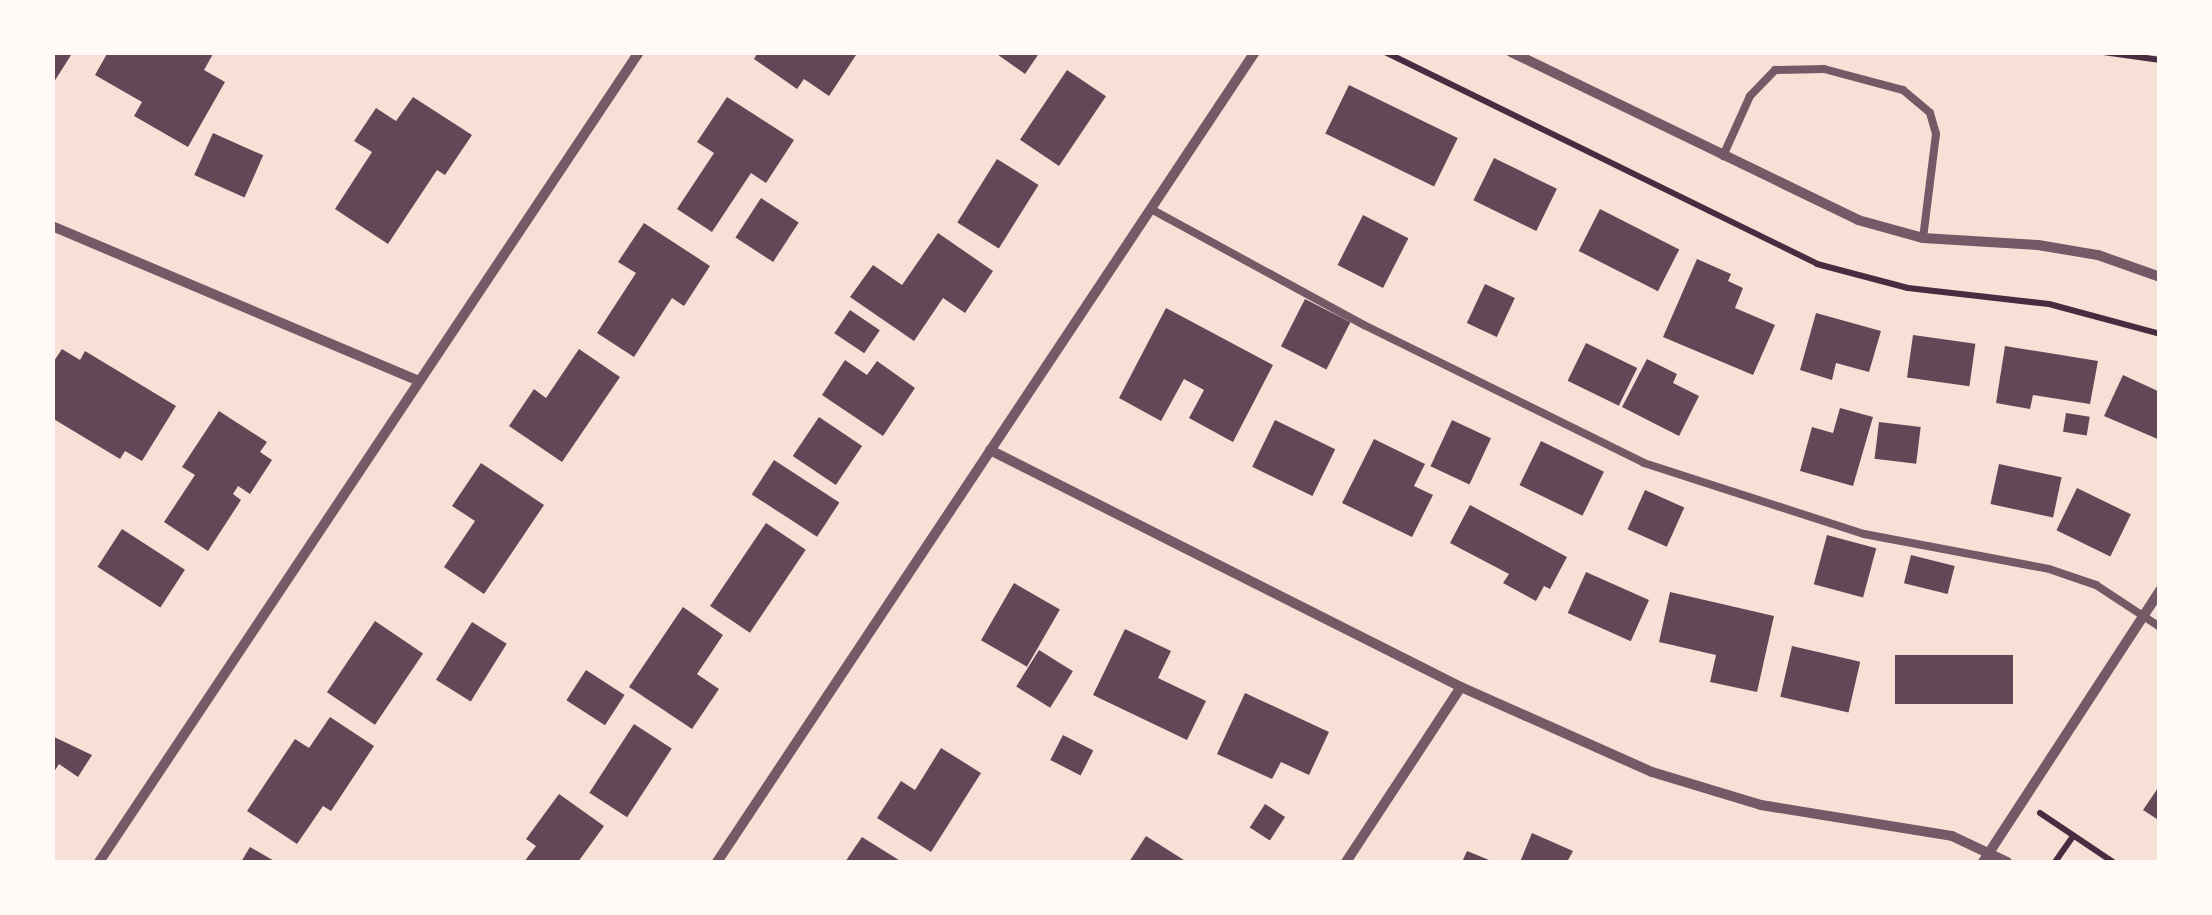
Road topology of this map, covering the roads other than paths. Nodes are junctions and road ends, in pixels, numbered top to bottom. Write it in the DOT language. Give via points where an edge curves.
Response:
graph roads {
  1 [pos="639,52"];
  2 [pos="1255,52"];
  3 [pos="1510,52"];
  4 [pos="1723,157"];
  5 [pos="1151,209"];
  6 [pos="52,226"];
  7 [pos="1923,238"];
  8 [pos="2160,278"];
  9 [pos="419,381"];
  10 [pos="990,450"];
  11 [pos="2160,590"];
  12 [pos="2143,616"];
  13 [pos="2160,627"];
  14 [pos="1460,687"];
  15 [pos="1986,858"];
  16 [pos="99,862"];
  17 [pos="717,862"];
  18 [pos="1346,862"];
  19 [pos="2006,862"];
  1 -- 9 [label="street"];
  2 -- 5 [label="street"];
  3 -- 4 [label="street"];
  4 -- 7 [label="street" via="1858,220"];
  4 -- 7 [label="lane" via="1750,96 1775,70 1824,69 1902,90 1930,113 1936,134"];
  5 -- 10 [label="street"];
  5 -- 12 [label="lane" via="1364,325 1644,463 1864,534 2049,569 2096,585"];
  6 -- 9 [label="street"];
  7 -- 8 [label="street" via="2098,255"];
  9 -- 16 [label="street"];
  10 -- 14 [label="street"];
  10 -- 17 [label="street"];
  11 -- 12 [label="street"];
  12 -- 13 [label="lane"];
  12 -- 15 [label="street"];
  14 -- 15 [label="street" via="1560,734 1712,791 1952,836"];
  14 -- 18 [label="street"];
  15 -- 19 [label="street"];
}
